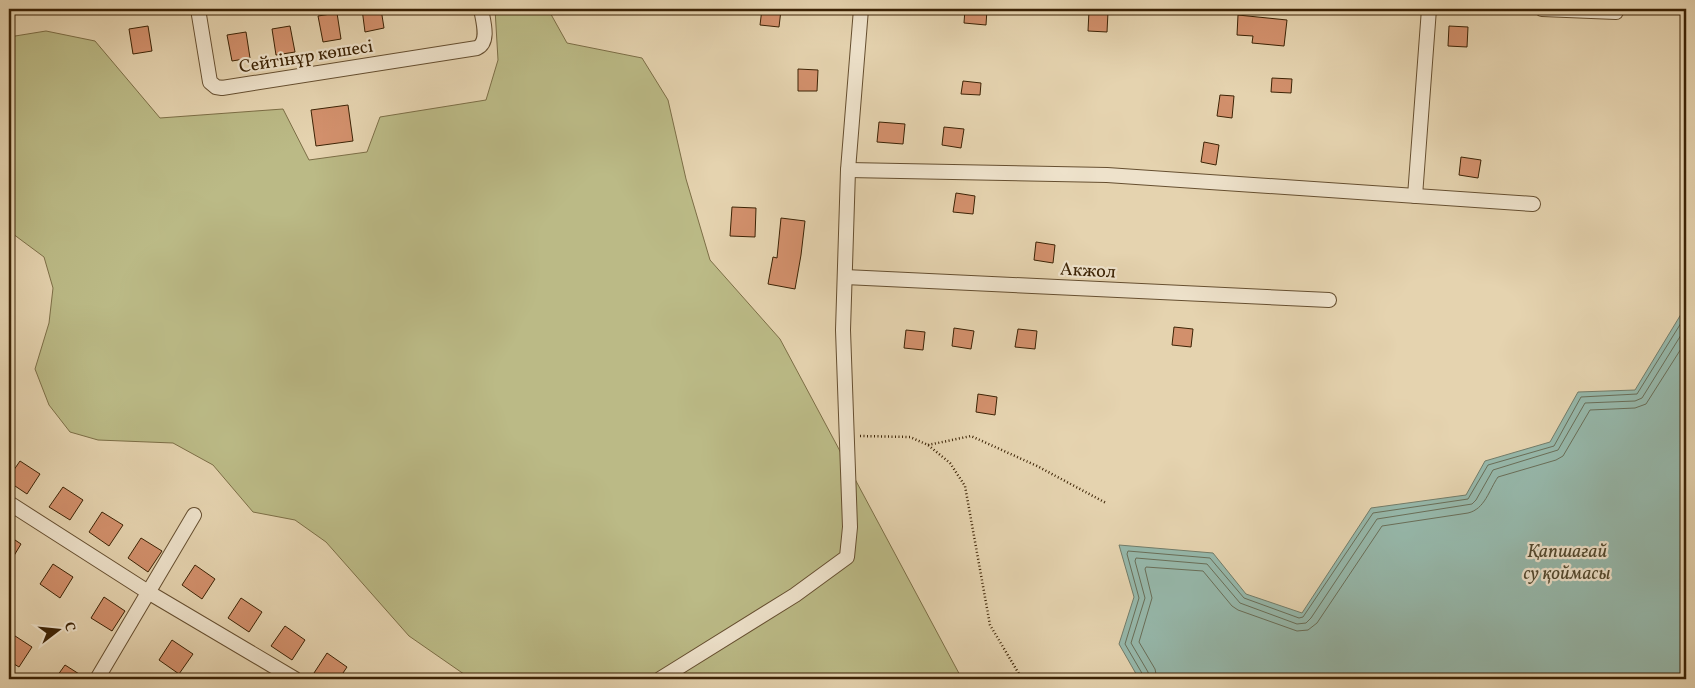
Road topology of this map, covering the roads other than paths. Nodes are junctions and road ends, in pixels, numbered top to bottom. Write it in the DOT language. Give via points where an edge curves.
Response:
graph roads {
  1 [pos="198,9"];
  2 [pos="481,9"];
  3 [pos="861,9"];
  4 [pos="1429,9"];
  5 [pos="1542,9"];
  6 [pos="1616,12"];
  7 [pos="848,170"];
  8 [pos="1415,196"];
  9 [pos="1533,204"];
  10 [pos="845,277"];
  11 [pos="1329,300"];
  12 [pos="9,503"];
  13 [pos="194,515"];
  14 [pos="148,592"];
  15 [pos="97,679"];
  16 [pos="295,679"];
  17 [pos="660,679"];
  1 -- 2 [label="street, Сейтінұр көшесі" via="210,82 222,88 477,48 484,41"];
  3 -- 7 [label="street"];
  4 -- 8 [label="street"];
  5 -- 6 [label="street"];
  7 -- 8 [label="street" via="1106,174"];
  7 -- 10 [label="street"];
  8 -- 9 [label="street"];
  10 -- 11 [label="street, Акжол"];
  10 -- 17 [label="street" via="843,330 850,527 847,557 795,595"];
  12 -- 14 [label="street"];
  13 -- 14 [label="street"];
  14 -- 15 [label="street"];
  14 -- 16 [label="street"];
}
